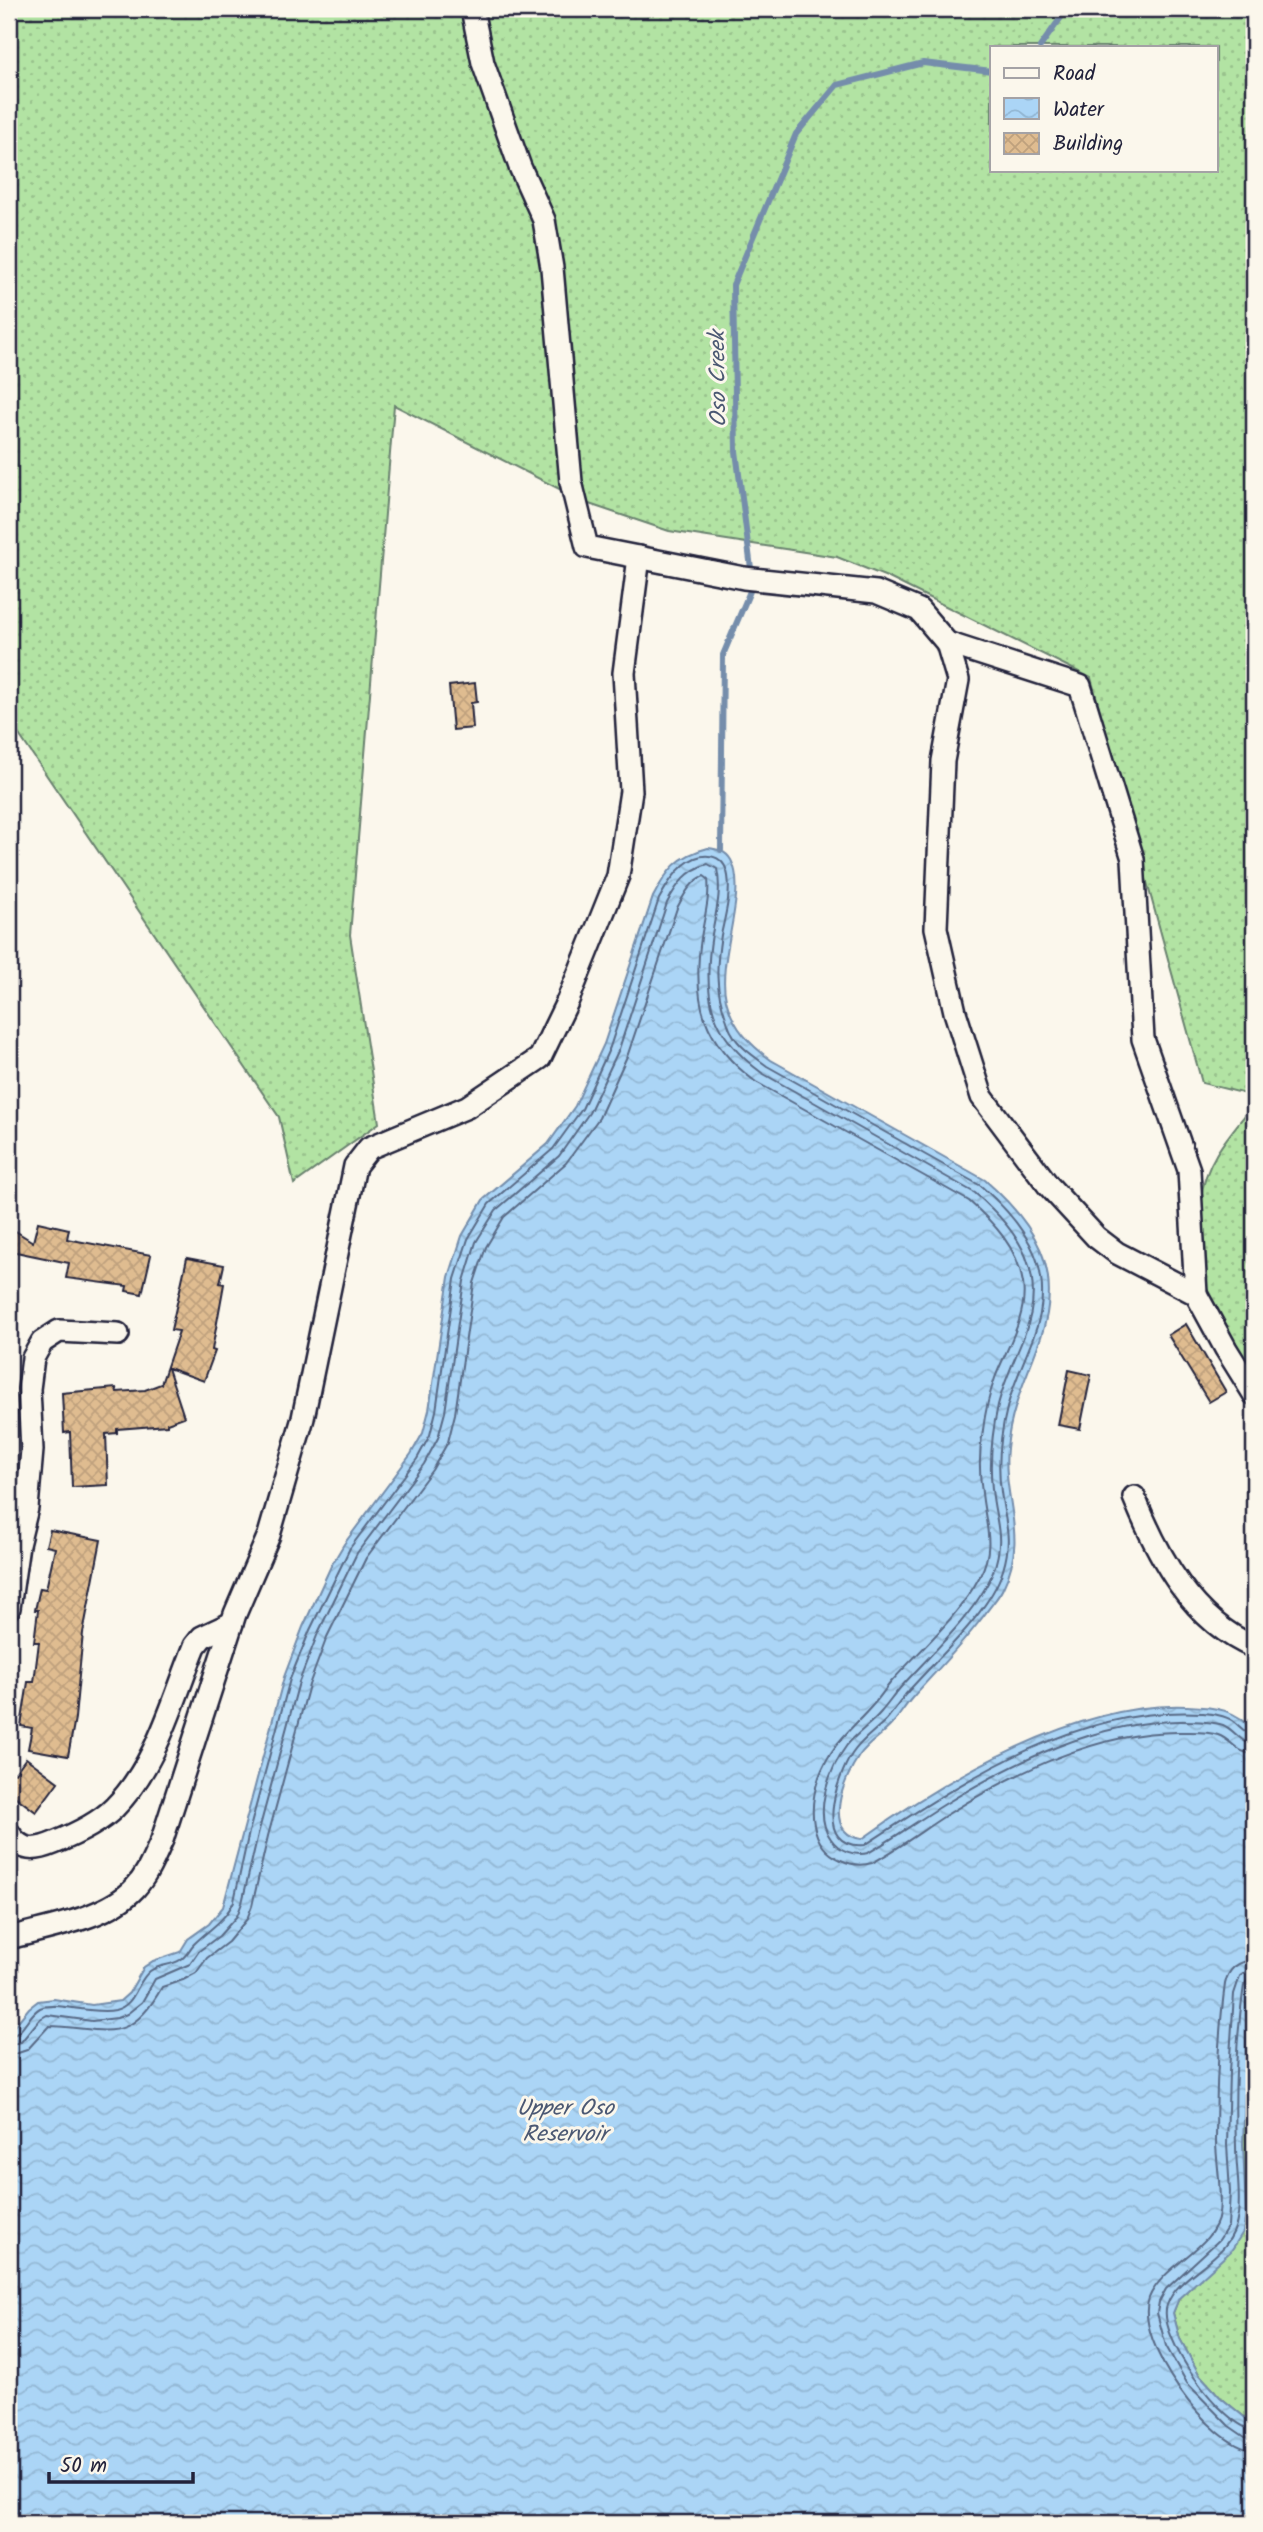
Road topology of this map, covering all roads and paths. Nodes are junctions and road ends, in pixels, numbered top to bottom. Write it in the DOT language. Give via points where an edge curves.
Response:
graph roads {
  1 [pos="472,9"];
  2 [pos="639,557"];
  3 [pos="947,643"];
  4 [pos="1196,1294"];
  5 [pos="118,1334"];
  6 [pos="1254,1394"];
  7 [pos="1134,1497"];
  8 [pos="18,1509"];
  9 [pos="9,1608"];
  10 [pos="232,1623"];
  11 [pos="1254,1647"];
  12 [pos="9,1833"];
  13 [pos="9,1938"];
  1 -- 2 [label="street" via="483,63 544,220 571,482 586,547"];
  2 -- 3 [label="street" via="753,579 876,592 919,610"];
  2 -- 10 [label="street" via="624,673 631,792 618,876 540,1058 467,1107 369,1149 355,1166 303,1418 269,1535"];
  3 -- 4 [label="street" via="958,680 943,761 936,928 955,1012 982,1097 1048,1185 1096,1237 1117,1254"];
  3 -- 4 [label="street" via="1080,686 1133,859 1143,1040 1189,1170"];
  4 -- 6 [label="street"];
  5 -- 8 [label="street" via="59,1331 42,1342 33,1358 29,1389 32,1450"];
  7 -- 11 [label="street" via="1181,1587 1222,1628"];
  8 -- 9 [label="street"];
  10 -- 12 [label="street" via="202,1637 195,1646 152,1754 113,1810 71,1837 43,1848 21,1847"];
  10 -- 13 [label="street" via="150,1868 136,1887 101,1912"];
}
